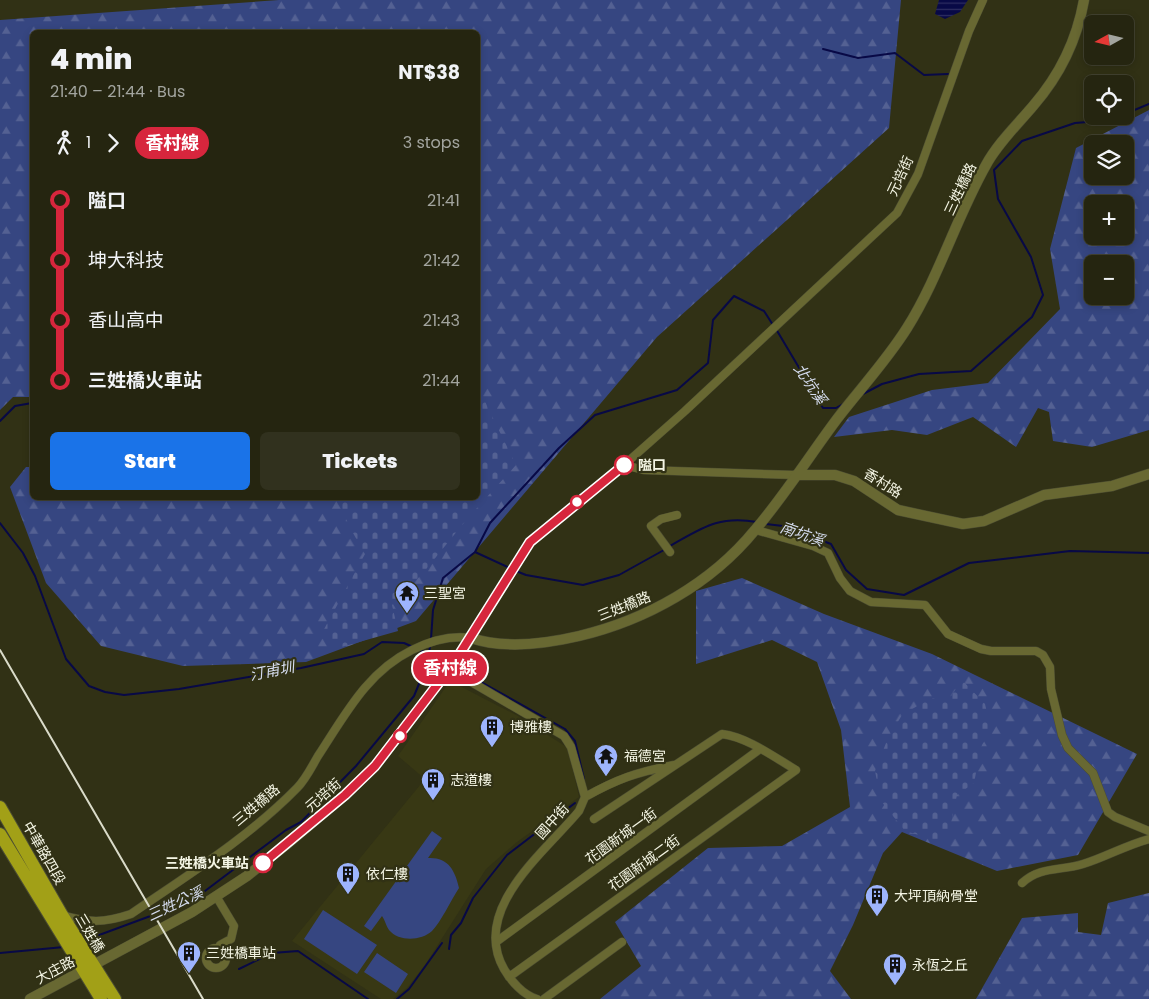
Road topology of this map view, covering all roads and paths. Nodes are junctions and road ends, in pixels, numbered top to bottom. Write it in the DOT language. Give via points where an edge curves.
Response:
graph roads {
  1 [pos="984,0"];
  2 [pos="1084,0"];
  3 [pos="624,465"];
  4 [pos="1149,474"];
  5 [pos="796,475"];
  6 [pos="677,515"];
  7 [pos="756,530"];
  8 [pos="670,552"];
  9 [pos="471,638"];
  10 [pos="447,671"];
  11 [pos="760,749"];
  12 [pos="678,765"];
  13 [pos="585,797"];
  14 [pos="0,807"];
  15 [pos="594,818"];
  16 [pos="1141,827"];
  17 [pos="1149,831"];
  18 [pos="0,834"];
  19 [pos="1149,839"];
  20 [pos="1135,844"];
  21 [pos="24,848"];
  22 [pos="6,852"];
  23 [pos="1022,883"];
  24 [pos="216,896"];
  25 [pos="58,918"];
  26 [pos="496,942"];
  27 [pos="622,942"];
  28 [pos="219,949"];
  29 [pos="87,968"];
  30 [pos="509,977"];
  31 [pos="30,999"];
  32 [pos="101,999"];
  33 [pos="115,999"];
  34 [pos="537,999"];
  35 [pos="544,999"];
  1 -- 3 [label="street, 元培街" via="966,39 918,174 897,213"];
  2 -- 5 [label="street, 三姓橋路" via="1068,56 1035,104 986,164 939,271 906,330"];
  3 -- 5 [label="street, 香村路" via="644,470"];
  3 -- 9 [label="street, 元培街" via="538,535 517,560"];
  4 -- 5 [label="street, 香村路" via="1112,486 1044,495 984,521 963,524 898,510 854,481 834,475"];
  5 -- 7 [label="street, 三姓橋路"];
  6 -- 8 [label="street" via="661,519 651,526"];
  7 -- 9 [label="street, 三姓橋路" via="718,567 682,595 643,616 602,631 561,640 517,644"];
  7 -- 16 [label="street" via="813,546 828,554 850,591 871,602 925,605 948,634 981,649 1036,651 1043,655 1050,667 1051,689 1068,748 1093,773 1108,812"];
  9 -- 10 [label="street, 元培街"];
  9 -- 25 [label="street, 三姓橋路" via="447,638 423,644 396,658 363,688 299,786 212,858 131,914 110,921"];
  10 -- 13 [label="street, 國中街" via="564,736 571,747"];
  10 -- 24 [label="street, 元培街" via="398,738 363,778 254,870"];
  11 -- 12 [label="street" via="729,734 722,734"];
  11 -- 26 [label="street, 花園新城一街"];
  11 -- 30 [label="street, 花園新城二街" via="796,770"];
  12 -- 13 [label="street" via="639,771 614,780"];
  12 -- 15 [label="street"];
  13 -- 26 [label="street, 國中街" via="574,816 514,884 498,916"];
  14 -- 21 [label="main road, 中華路四段"];
  16 -- 17 [label="street"];
  16 -- 20 [label="street"];
  18 -- 22 [label="main road, 中華路四段"];
  19 -- 20 [label="street"];
  20 -- 23 [label="street" via="1082,864 1041,870"];
  21 -- 22 [label="street"];
  21 -- 25 [label="main road, 中華路四段"];
  22 -- 25 [label="main road, 中華路四段"];
  24 -- 28 [label="street" via="234,926 231,939"];
  24 -- 29 [label="street, 元培街"];
  25 -- 29 [label="main road, 三姓橋"];
  26 -- 30 [label="street, 國中街" via="501,964"];
  27 -- 35 [label="street"];
  29 -- 31 [label="street, 大庄路"];
  29 -- 32 [label="main road"];
  29 -- 33 [label="main road"];
  30 -- 34 [label="street, 國中街" via="528,997"];
}
